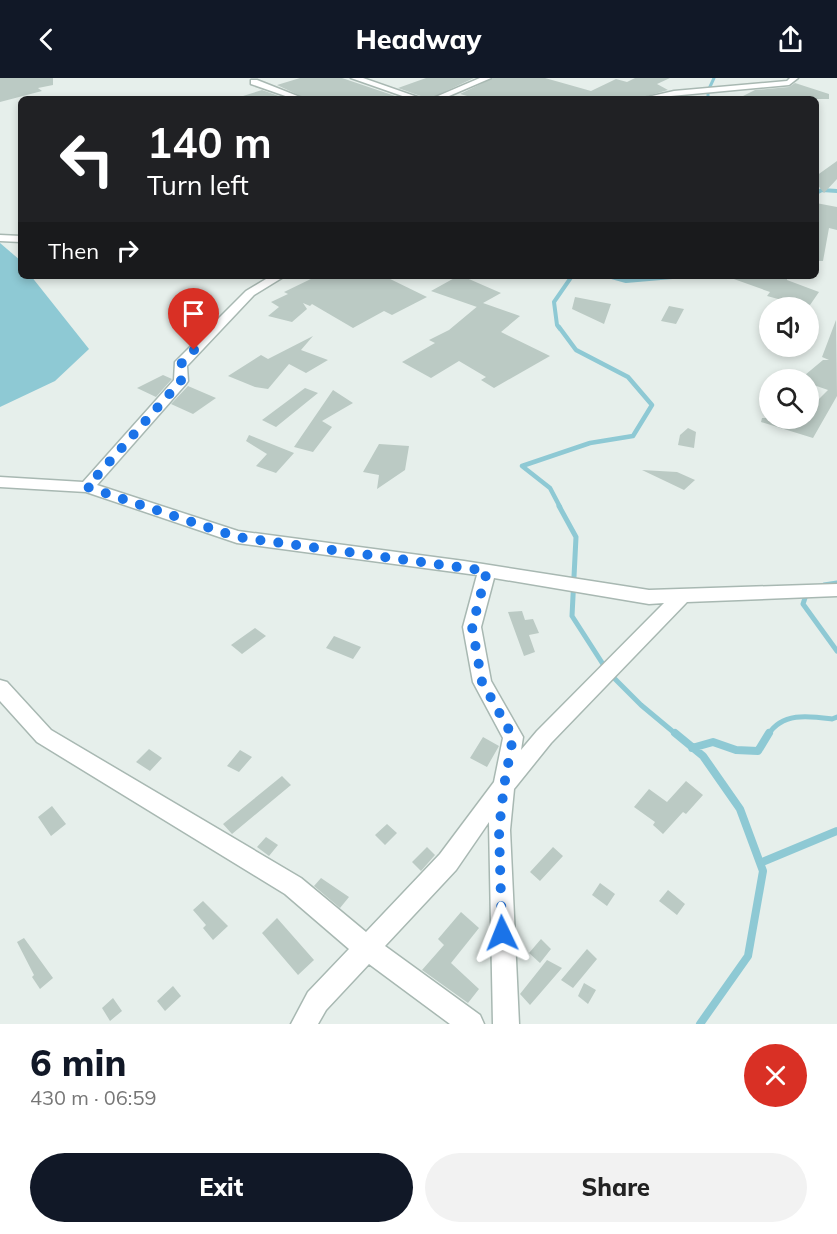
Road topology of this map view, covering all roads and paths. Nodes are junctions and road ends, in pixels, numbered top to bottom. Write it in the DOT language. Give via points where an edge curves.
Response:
graph roads {
  1 [pos="355,78"];
  2 [pos="389,78"];
  3 [pos="488,78"];
  4 [pos="793,78"];
  5 [pos="254,82"];
  6 [pos="373,84"];
  7 [pos="293,96"];
  8 [pos="409,96"];
  9 [pos="443,96"];
  10 [pos="659,96"];
  11 [pos="0,238"];
  12 [pos="18,238"];
  13 [pos="274,279"];
  14 [pos="0,482"];
  15 [pos="87,487"];
  16 [pos="487,571"];
  17 [pos="837,591"];
  18 [pos="682,596"];
  19 [pos="0,688"];
  20 [pos="504,786"];
  21 [pos="366,947"];
  22 [pos="304,1024"];
  23 [pos="471,1024"];
  24 [pos="506,1024"];
  1 -- 6 [label="street"];
  2 -- 6 [label="street"];
  3 -- 9 [label="street"];
  4 -- 10 [label="street" via="789,84"];
  5 -- 7 [label="street"];
  6 -- 8 [label="street"];
  11 -- 12 [label="street"];
  13 -- 15 [label="street" via="250,293 180,365 181,381"];
  14 -- 15 [label="street"];
  15 -- 16 [label="street" via="237,537"];
  16 -- 18 [label="street" via="649,597"];
  16 -- 20 [label="street" via="472,627 482,682 513,737"];
  17 -- 18 [label="street"];
  18 -- 20 [label="street" via="544,737"];
  19 -- 21 [label="street" via="44,736 293,886"];
  20 -- 21 [label="street" via="448,862"];
  20 -- 24 [label="street" via="499,830"];
  21 -- 22 [label="street" via="317,1001"];
  21 -- 23 [label="street"];
}
